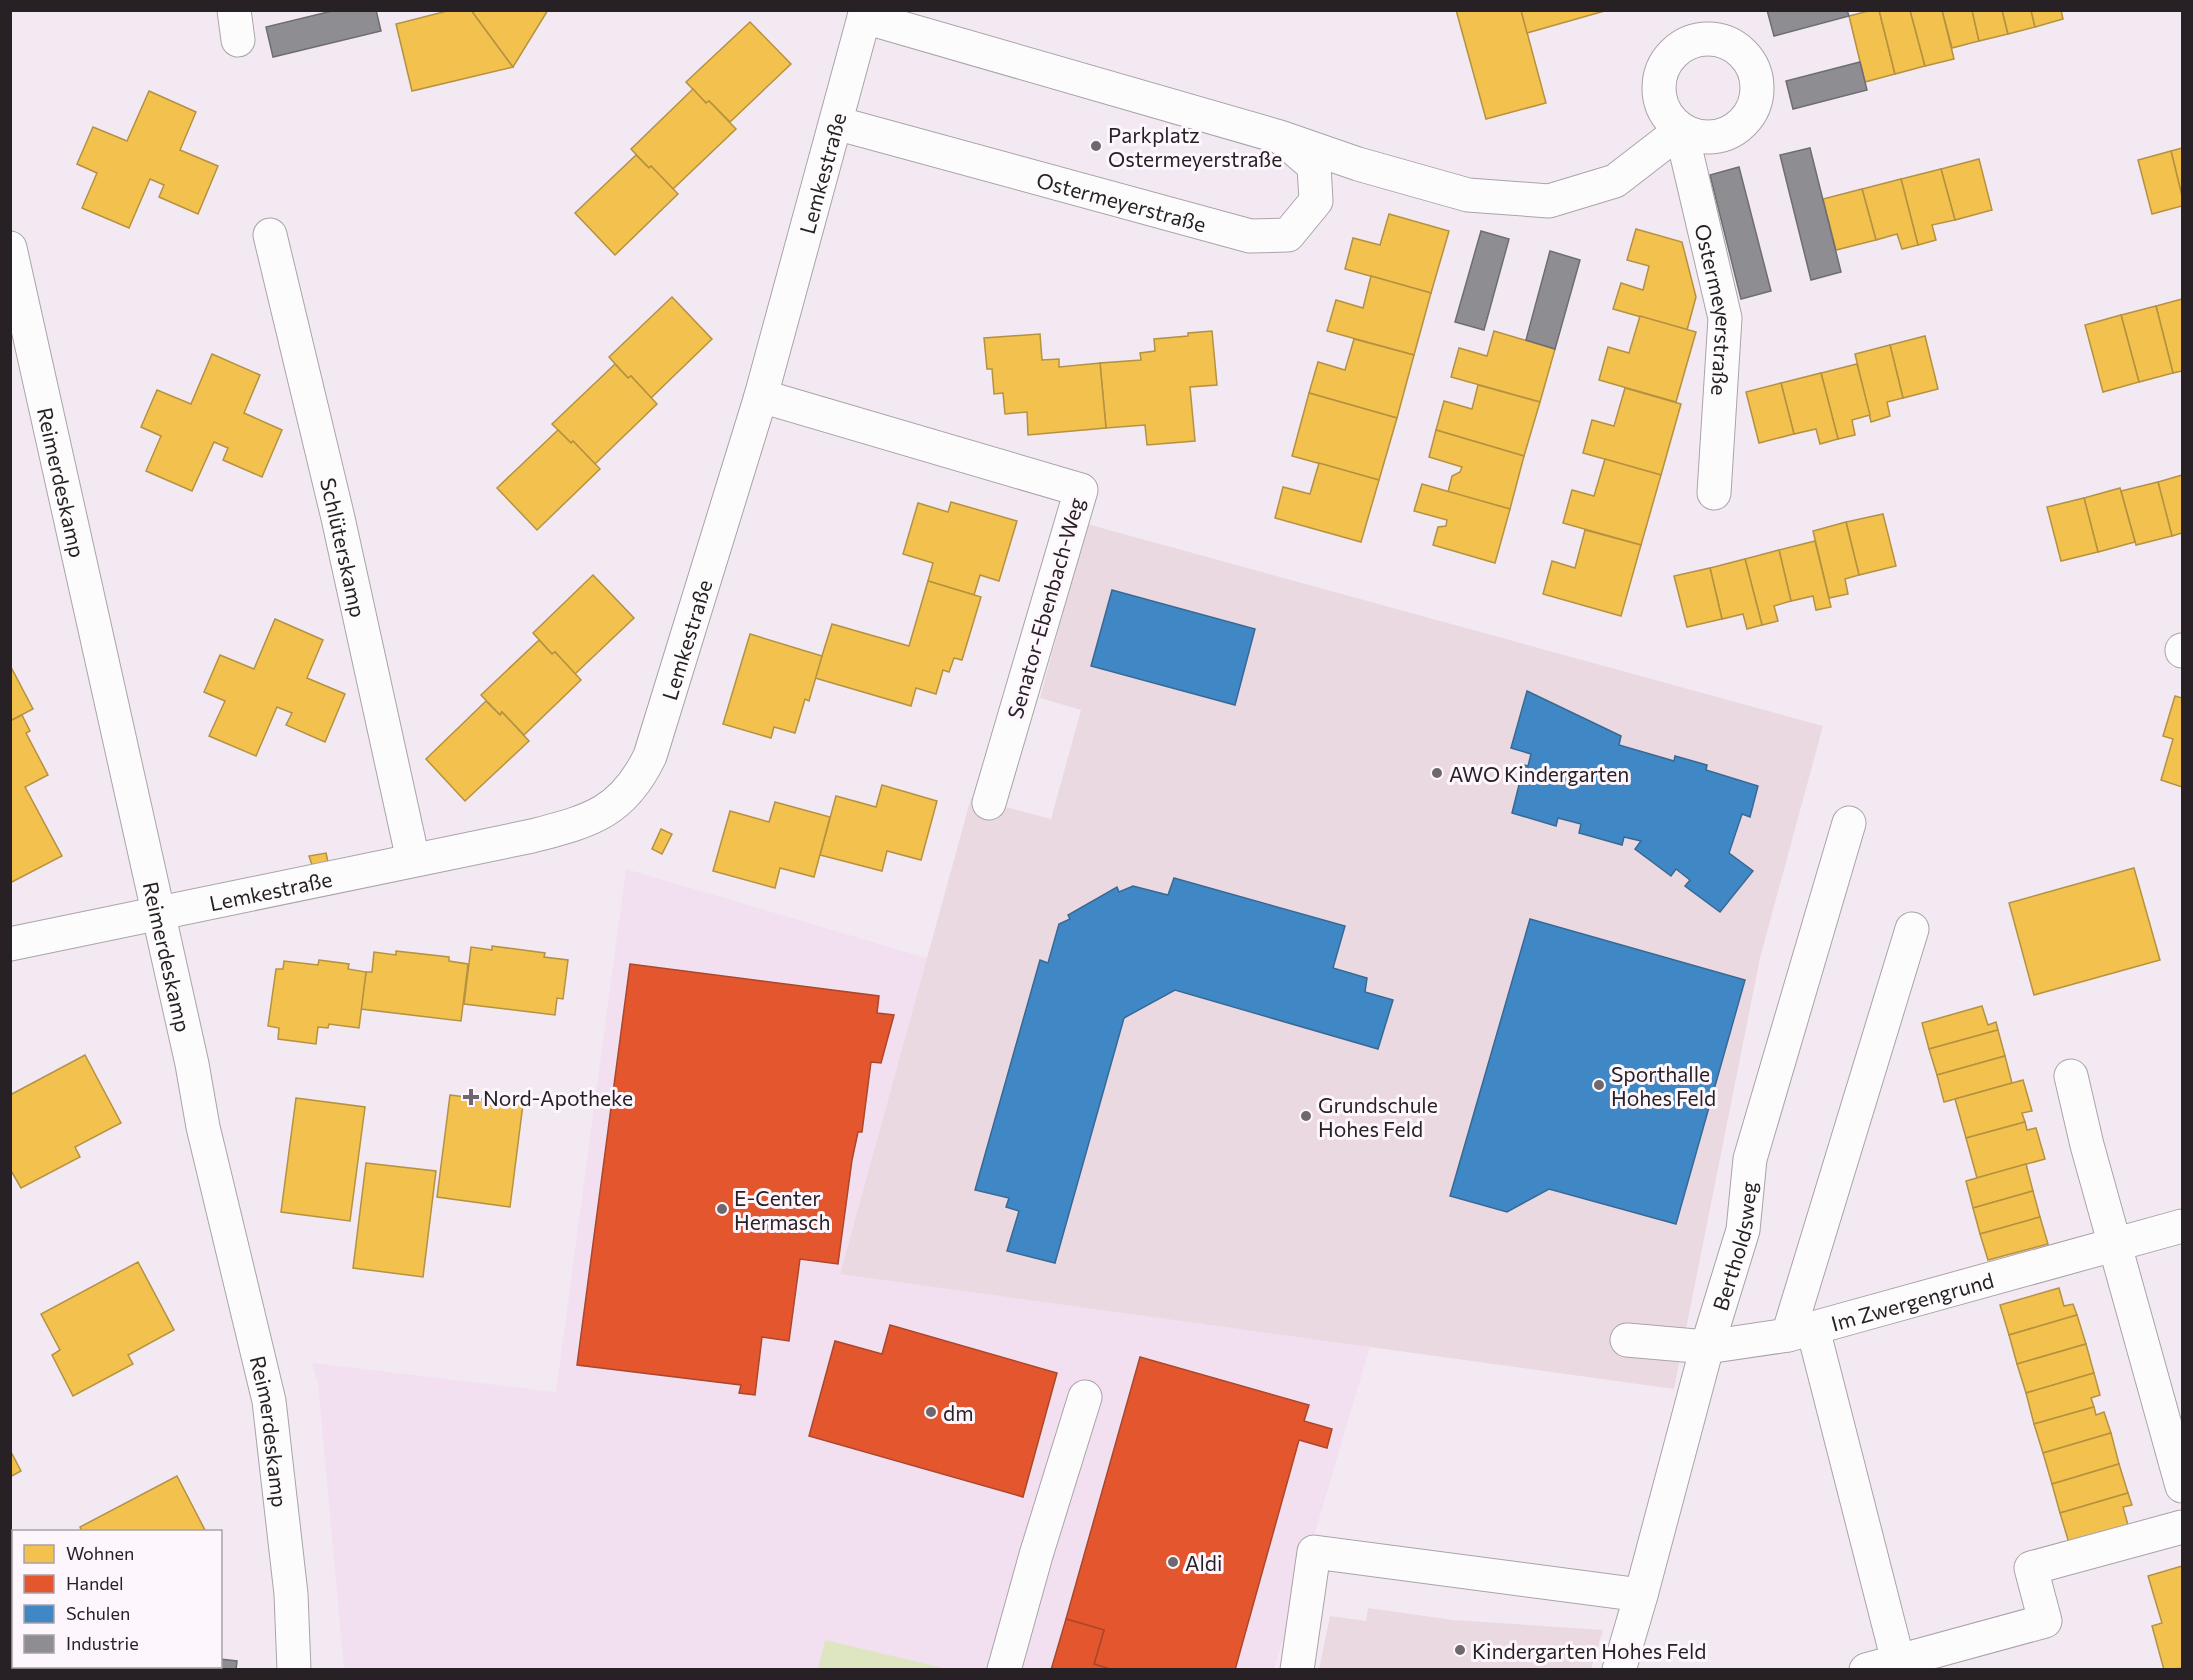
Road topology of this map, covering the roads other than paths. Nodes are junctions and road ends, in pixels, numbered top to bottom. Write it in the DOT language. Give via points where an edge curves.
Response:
graph roads {
  1 [pos="865,14"];
  2 [pos="836,123"];
  3 [pos="1280,137"];
  4 [pos="270,235"];
  5 [pos="10,248"];
  6 [pos="761,396"];
  7 [pos="1714,493"];
  8 [pos="989,803"];
  9 [pos="1849,823"];
  10 [pos="413,860"];
  11 [pos="158,913"];
  12 [pos="1912,929"];
  13 [pos="10,944"];
  14 [pos="2071,1076"];
  15 [pos="2182,1226"];
  16 [pos="2115,1246"];
  17 [pos="1800,1332"];
  18 [pos="1627,1340"];
  19 [pos="1707,1347"];
  20 [pos="1085,1397"];
  21 [pos="2182,1486"];
  22 [pos="2182,1527"];
  23 [pos="1641,1595"];
  24 [pos="1898,1661"];
  25 [pos="294,1670"];
  26 [pos="1004,1670"];
  27 [pos="1298,1670"];
  28 [pos="1619,1670"];
  29 [pos="1866,1670"];
  1 -- 2 [label="street, Lemkestraße"];
  1 -- 3 [label="street, Ostermeyerstraße"];
  2 -- 3 [label="street, Ostermeyerstraße" via="1250,236 1288,235 1316,201 1314,166"];
  2 -- 6 [label="street, Lemkestraße"];
  3 -- 7 [label="street, Ostermeyerstraße" via="1468,195 1549,201 1615,181 1681,130 1725,318"];
  4 -- 10 [label="street, Schlüterskamp" via="338,518"];
  5 -- 11 [label="street, Reimerdeskamp"];
  6 -- 8 [label="street, Senator-Ebenbach-Weg" via="1081,490"];
  6 -- 10 [label="street, Lemkestraße" via="650,756 640,776 614,805 584,821 532,836"];
  9 -- 19 [label="street, Bertholdsweg" via="1750,1159 1743,1230"];
  10 -- 11 [label="street, Lemkestraße"];
  11 -- 13 [label="street, Lemkestraße"];
  11 -- 25 [label="street, Reimerdeskamp" via="203,1127 268,1401 291,1594"];
  12 -- 17 [label="street"];
  14 -- 16 [label="street"];
  15 -- 16 [label="street, Im Zwergengrund"];
  16 -- 17 [label="street, Im Zwergengrund"];
  16 -- 21 [label="street"];
  17 -- 19 [label="street, Im Zwergengrund"];
  17 -- 24 [label="street"];
  18 -- 19 [label="street, Im Zwergengrund"];
  19 -- 23 [label="street, Bertholdsweg"];
  20 -- 26 [label="street"];
  22 -- 24 [label="street" via="2031,1568 2045,1621"];
  23 -- 27 [label="street" via="1314,1552"];
  23 -- 28 [label="street, Bertholdsweg"];
  24 -- 29 [label="street"];
}
